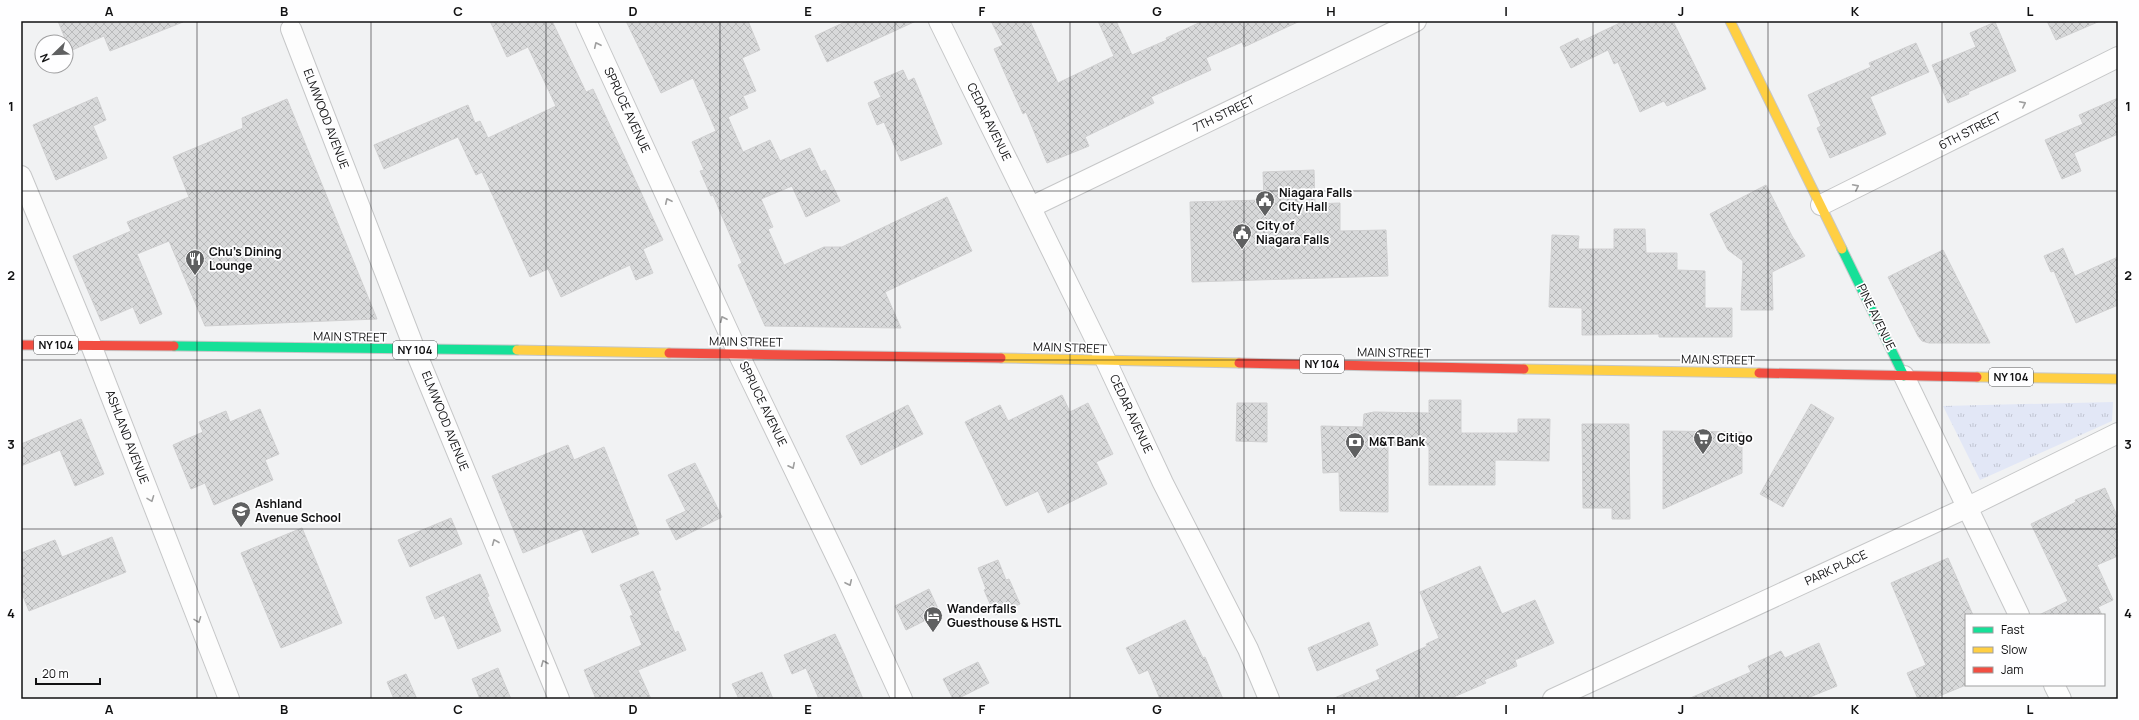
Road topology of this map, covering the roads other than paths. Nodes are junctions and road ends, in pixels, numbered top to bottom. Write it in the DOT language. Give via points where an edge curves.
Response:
graph roads {
  1 [pos="586,21"];
  2 [pos="939,21"];
  3 [pos="1416,21"];
  4 [pos="1730,21"];
  5 [pos="291,29"];
  6 [pos="2118,57"];
  7 [pos="21,176"];
  8 [pos="1821,205"];
  9 [pos="1031,207"];
  10 [pos="21,345"];
  11 [pos="91,345"];
  12 [pos="415,350"];
  13 [pos="739,355"];
  14 [pos="1106,361"];
  15 [pos="1904,376"];
  16 [pos="2118,379"];
  17 [pos="2118,433"];
  18 [pos="1966,508"];
  19 [pos="2019,614"];
  20 [pos="2054,686"];
  21 [pos="229,699"];
  22 [pos="558,699"];
  23 [pos="902,699"];
  24 [pos="1269,699"];
  25 [pos="1553,699"];
  26 [pos="2061,699"];
  13 -- 1 [label="street, SPRUCE AVENUE, one-way"];
  2 -- 9 [label="street, CEDAR AVENUE"];
  3 -- 9 [label="street, 7TH STREET"];
  4 -- 8 [label="main road, PINE AVENUE"];
  5 -- 12 [label="street, ELMWOOD AVENUE"];
  8 -- 6 [label="street, 6TH STREET, one-way"];
  7 -- 11 [label="street, ASHLAND AVENUE"];
  8 -- 15 [label="main road, PINE AVENUE"];
  9 -- 14 [label="street, CEDAR AVENUE"];
  10 -- 11 [label="main road, MAIN STREET / NY 104"];
  11 -- 12 [label="main road, MAIN STREET / NY 104"];
  11 -- 21 [label="street, ASHLAND AVENUE, one-way"];
  12 -- 13 [label="main road, MAIN STREET / NY 104" via="580,350"];
  22 -- 12 [label="street, ELMWOOD AVENUE, one-way"];
  13 -- 14 [label="main road, MAIN STREET / NY 104"];
  13 -- 23 [label="street, SPRUCE AVENUE, one-way"];
  14 -- 15 [label="main road, MAIN STREET / NY 104"];
  14 -- 24 [label="street, CEDAR AVENUE" via="1182,522 1252,659"];
  15 -- 16 [label="main road, MAIN STREET / NY 104"];
  15 -- 18 [label="street, PINE AVENUE"];
  17 -- 18 [label="street, PARK PLACE"];
  18 -- 19 [label="street, PINE AVENUE"];
  18 -- 25 [label="street, PARK PLACE"];
  20 -- 26 [label="street"];
}
